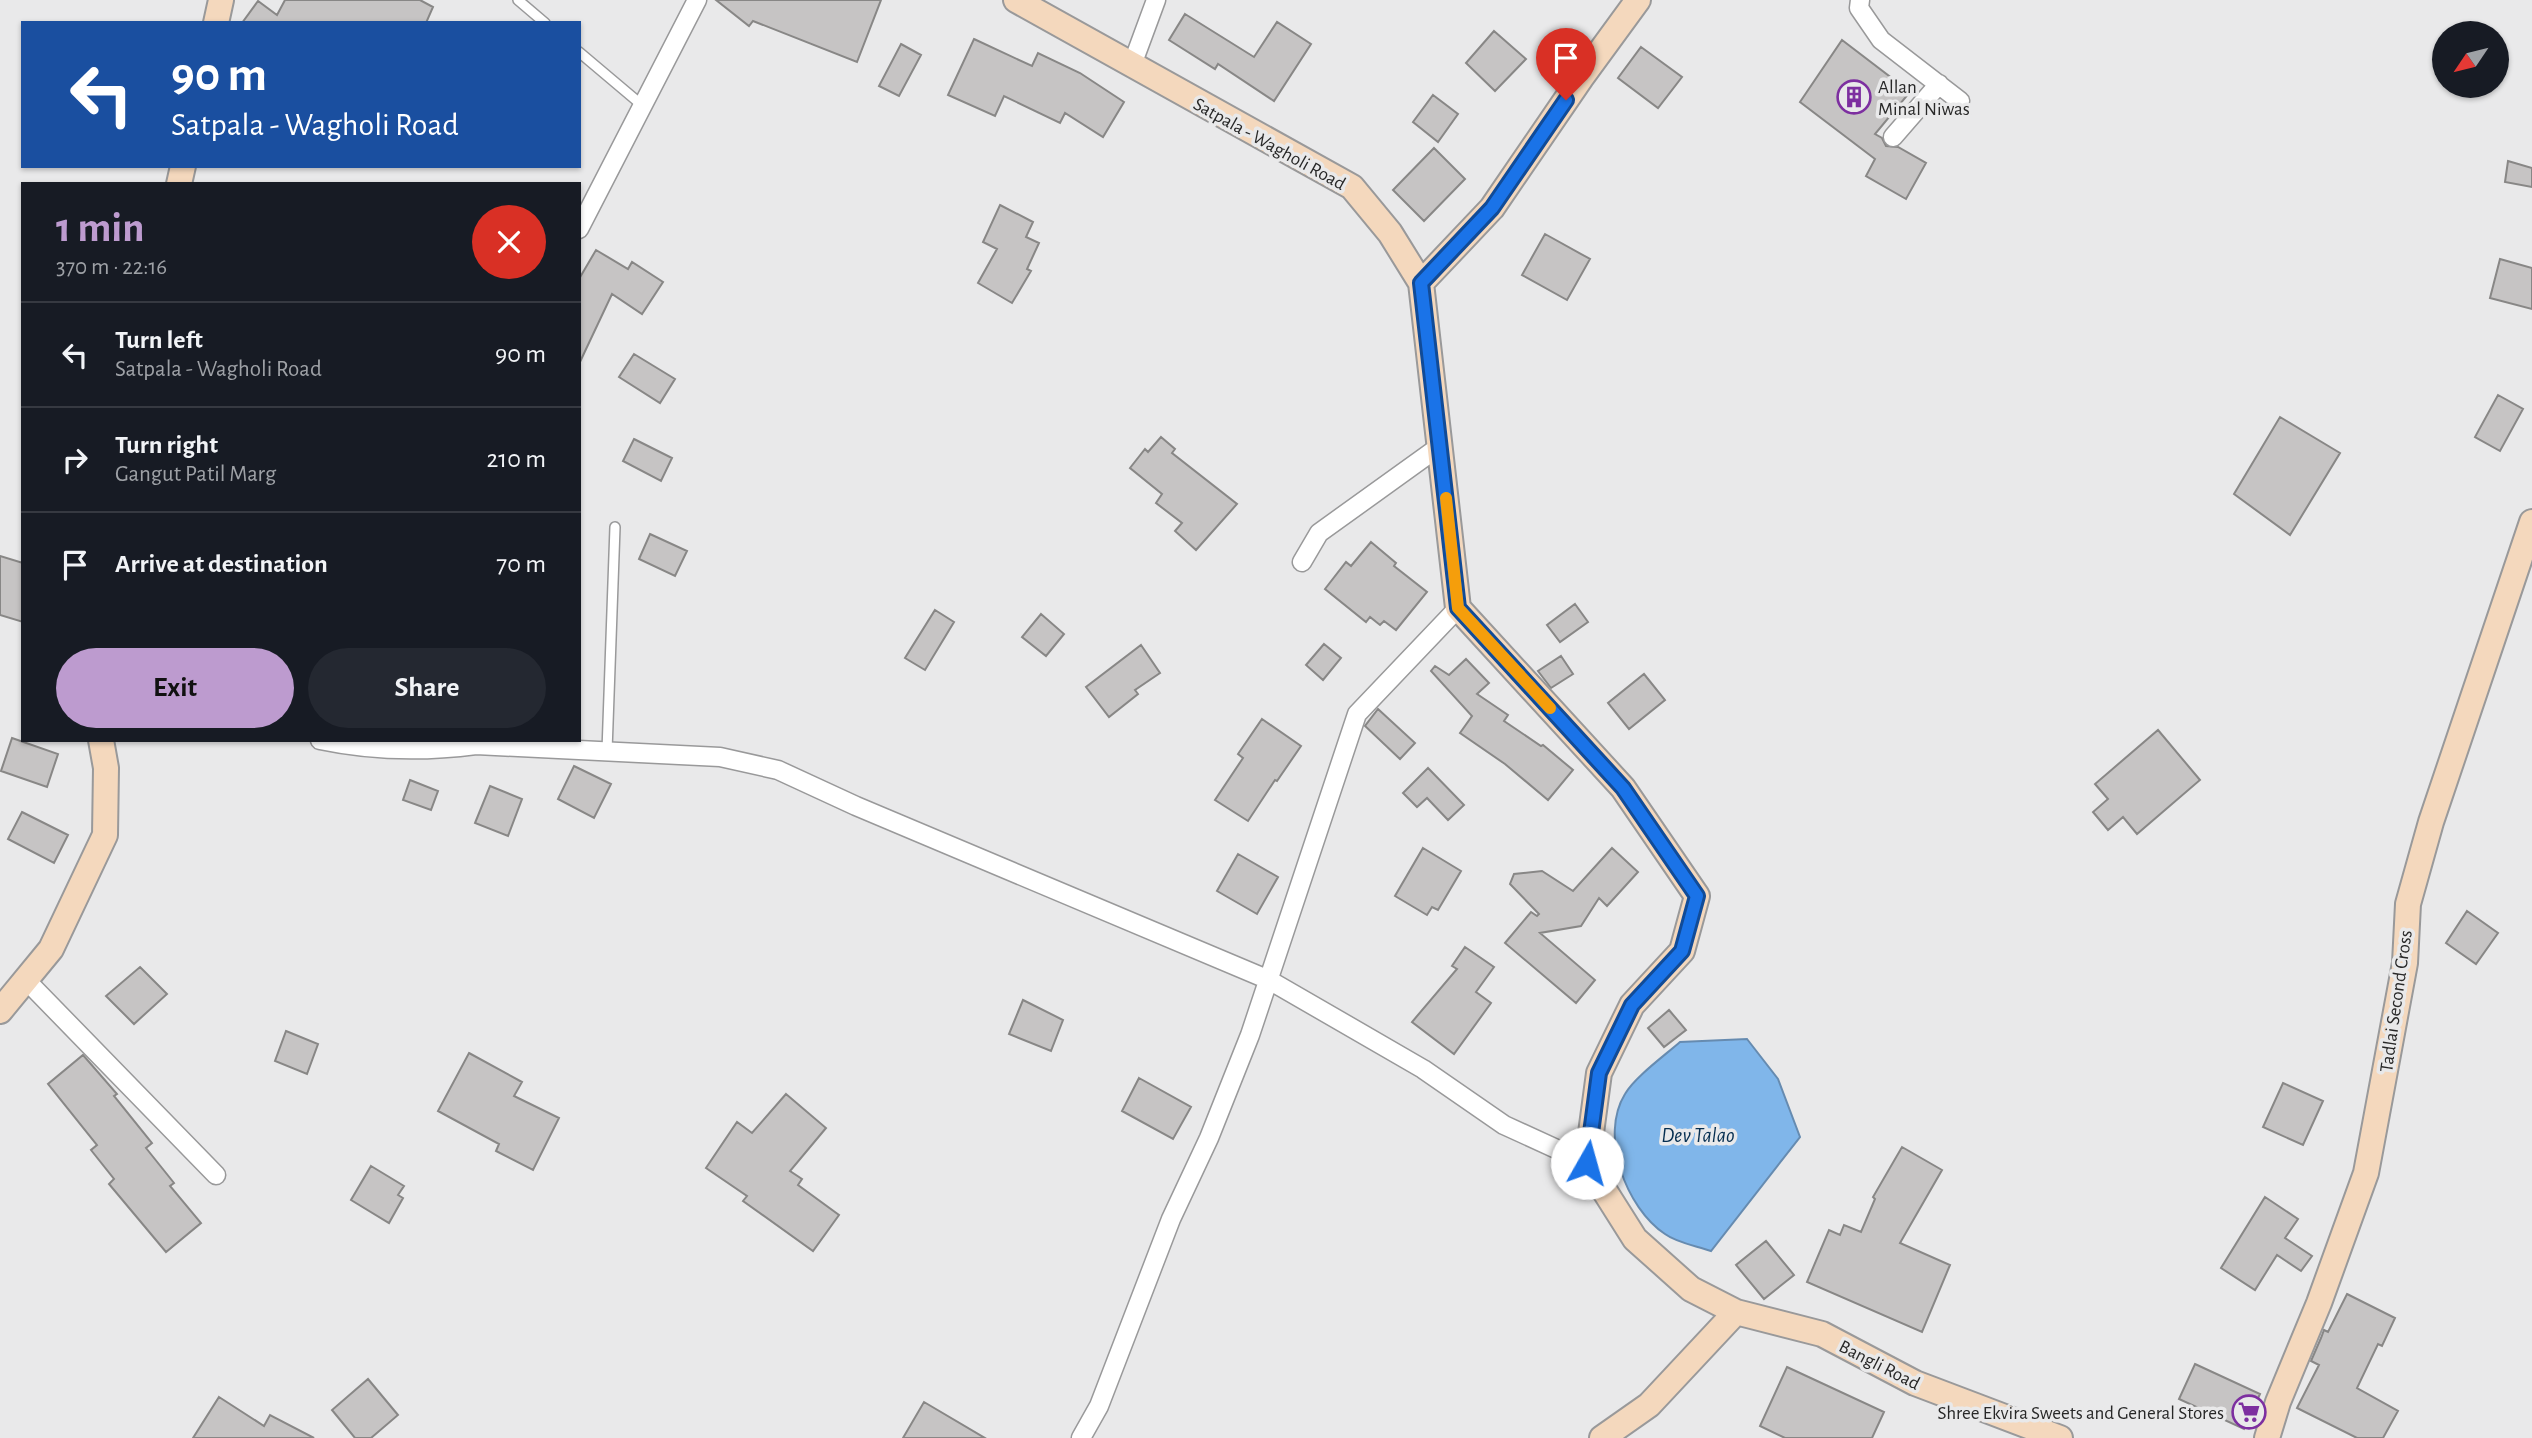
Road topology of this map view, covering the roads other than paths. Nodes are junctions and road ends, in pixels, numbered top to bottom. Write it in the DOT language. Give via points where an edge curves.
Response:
graph roads {
  1 [pos="221,0"];
  2 [pos="518,0"];
  3 [pos="697,0"];
  4 [pos="1016,0"];
  5 [pos="1156,0"];
  6 [pos="1638,0"];
  7 [pos="1860,0"];
  8 [pos="216,21"];
  9 [pos="543,21"];
  10 [pos="581,54"];
  11 [pos="1132,65"];
  12 [pos="1940,85"];
  13 [pos="1960,101"];
  14 [pos="643,106"];
  15 [pos="1893,137"];
  16 [pos="581,225"];
  17 [pos="1421,283"];
  18 [pos="1440,446"];
  19 [pos="2532,522"];
  20 [pos="615,527"];
  21 [pos="1302,562"];
  22 [pos="1458,608"];
  23 [pos="101,742"];
  24 [pos="334,742"];
  25 [pos="607,751"];
  26 [pos="1269,980"];
  27 [pos="14,986"];
  28 [pos="0,1012"];
  29 [pos="1587,1163"];
  30 [pos="216,1175"];
  31 [pos="1737,1312"];
  32 [pos="1081,1438"];
  33 [pos="1602,1438"];
  34 [pos="2060,1438"];
  35 [pos="2267,1438"];
  1 -- 8 [label="main road"];
  2 -- 9 [label="lane"];
  3 -- 14 [label="street"];
  4 -- 11 [label="main road, Satpala - Wagholi Road"];
  5 -- 11 [label="street"];
  6 -- 17 [label="main road" via="1492,208"];
  7 -- 12 [label="street" via="1859,8 1881,40"];
  10 -- 14 [label="lane"];
  11 -- 17 [label="main road, Satpala - Wagholi Road" via="1352,187 1390,233"];
  12 -- 13 [label="street"];
  12 -- 15 [label="street"];
  14 -- 16 [label="street"];
  17 -- 18 [label="main road, Satpala - Wagholi Road"];
  18 -- 21 [label="street" via="1320,533"];
  18 -- 22 [label="main road, Satpala - Wagholi Road"];
  19 -- 35 [label="main road, Tadlai Second Cross" via="2407,904 2405,963 2367,1173"];
  20 -- 25 [label="lane"];
  22 -- 26 [label="street" via="1357,714"];
  22 -- 29 [label="main road" via="1623,788 1697,896 1682,951 1632,1005 1599,1073"];
  23 -- 27 [label="main road" via="106,768 105,835 51,949"];
  24 -- 25 [label="street" via="397,751 475,744"];
  25 -- 26 [label="street" via="720,757 778,770"];
  26 -- 29 [label="street" via="1423,1069 1504,1125"];
  26 -- 32 [label="street" via="1099,1406"];
  27 -- 28 [label="main road"];
  27 -- 30 [label="street"];
  29 -- 31 [label="main road" via="1635,1239 1690,1289"];
  31 -- 33 [label="main road" via="1649,1405"];
  31 -- 34 [label="main road, Bangli Road" via="1822,1334 1915,1383"];
}
